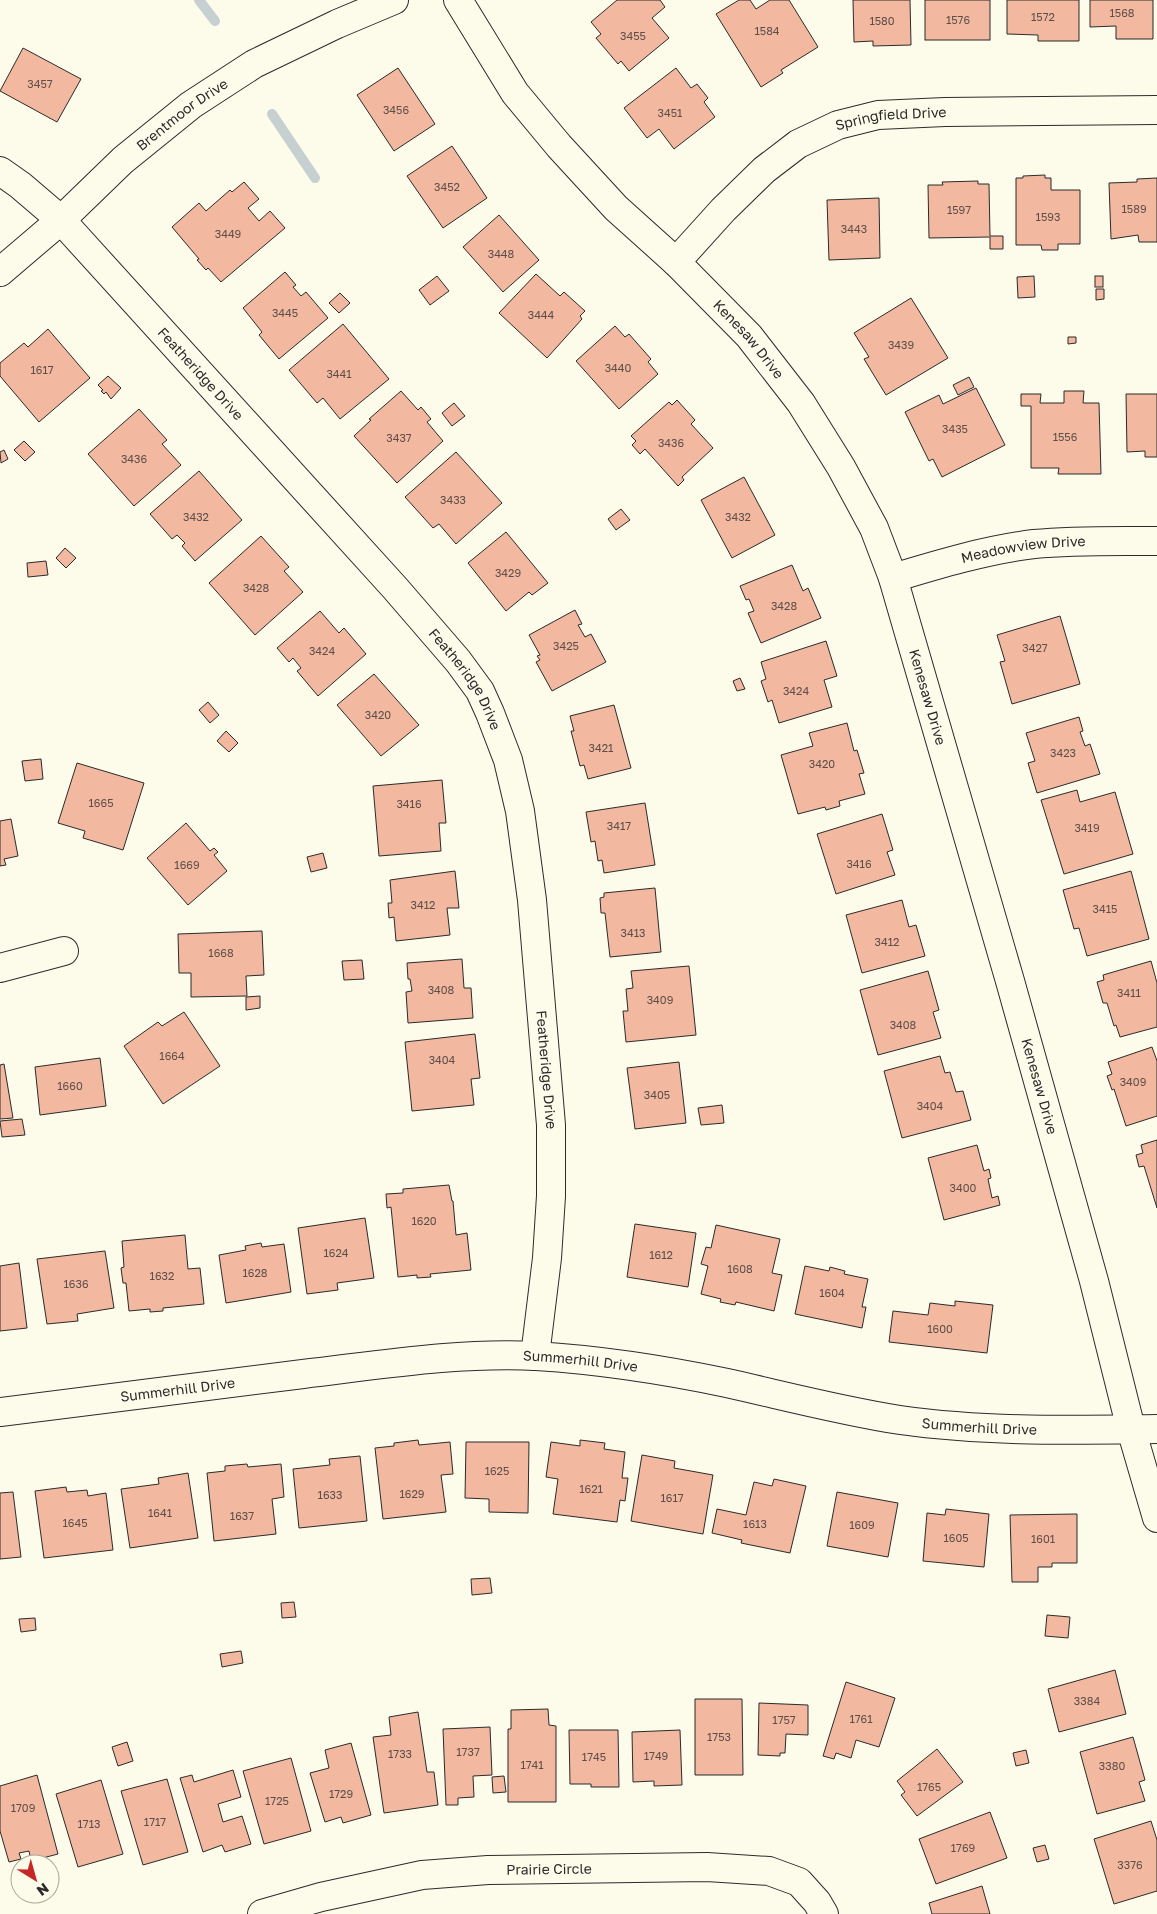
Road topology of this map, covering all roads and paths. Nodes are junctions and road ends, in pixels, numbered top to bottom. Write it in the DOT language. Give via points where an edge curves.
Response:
graph roads {
  1 [pos="394,0"];
  2 [pos="458,0"];
  3 [pos="1157,110"];
  4 [pos="0,171"];
  5 [pos="61,220"];
  6 [pos="676,262"];
  7 [pos="0,272"];
  8 [pos="1157,541"];
  9 [pos="892,578"];
  10 [pos="64,951"];
  11 [pos="0,968"];
  12 [pos="535,1356"];
  13 [pos="0,1412"];
  14 [pos="1144,1429"];
  15 [pos="1157,1518"];
  16 [pos="262,1914"];
  17 [pos="824,1914"];
  1 -- 5 [label="street, Brentmoor Drive" via="254,64 192,105 138,148"];
  2 -- 6 [label="street, Kenesaw Drive" via="515,93 559,146 616,208"];
  3 -- 6 [label="street, Springfield Drive" via="878,114 838,125 798,144 764,170"];
  4 -- 5 [label="street, Featheridge Drive"];
  5 -- 7 [label="street, Brentmoor Drive"];
  5 -- 12 [label="street, Featheridge Drive" via="439,639 480,691 490,713 508,760 520,811 532,900 551,1125 550,1214"];
  6 -- 9 [label="street, Kenesaw Drive" via="749,336 801,403 874,528"];
  8 -- 9 [label="street, Meadowview Drive" via="1034,544 954,560"];
  9 -- 14 [label="street, Kenesaw Drive" via="1089,1262"];
  10 -- 11 [label="street"];
  12 -- 13 [label="street, Summerhill Drive" via="486,1355 403,1362"];
  12 -- 14 [label="street, Summerhill Drive" via="605,1362 726,1383 897,1419 954,1427"];
  14 -- 15 [label="street, Kenesaw Drive"];
  16 -- 17 [label="street, Prairie Circle" via="321,1897 422,1875 488,1870 707,1867 769,1871 799,1882"];
}
